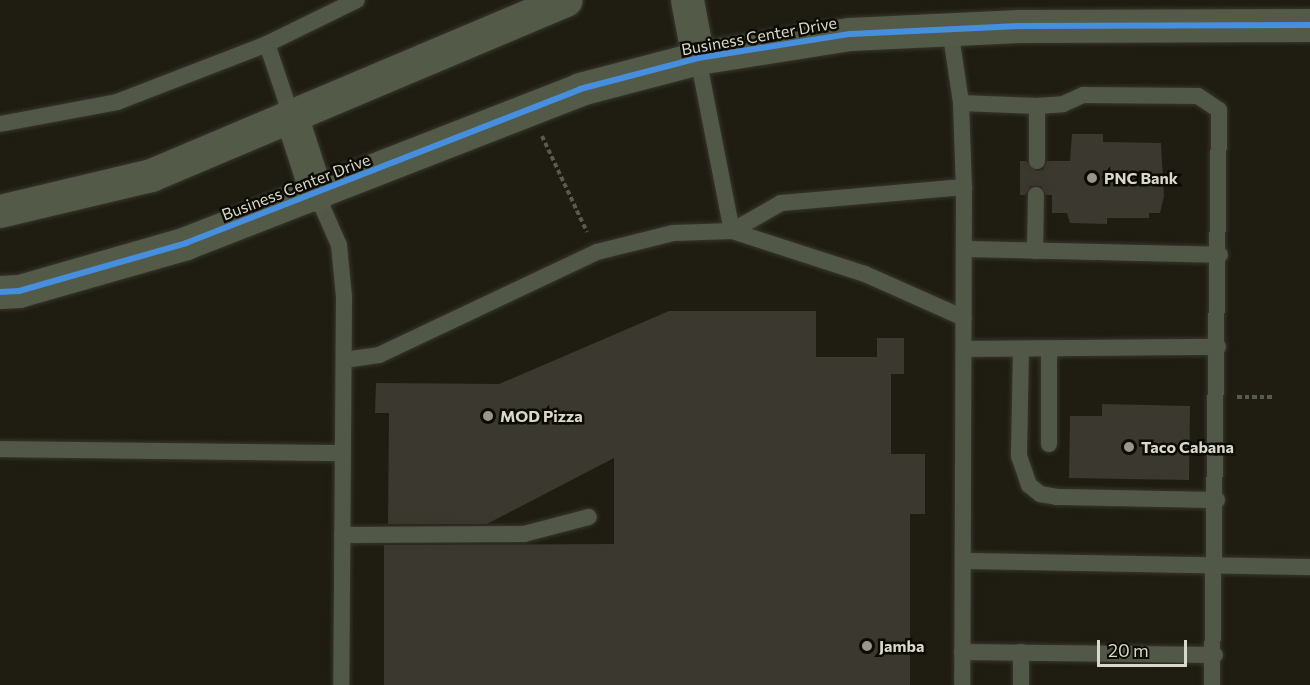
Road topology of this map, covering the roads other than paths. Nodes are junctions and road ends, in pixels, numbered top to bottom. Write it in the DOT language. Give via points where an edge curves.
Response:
graph roads {
  1 [pos="357,0"];
  2 [pos="566,0"];
  3 [pos="687,0"];
  4 [pos="1310,25"];
  5 [pos="950,29"];
  6 [pos="267,44"];
  7 [pos="698,58"];
  8 [pos="961,103"];
  9 [pos="1037,106"];
  10 [pos="291,115"];
  11 [pos="0,124"];
  12 [pos="1037,161"];
  13 [pos="964,187"];
  14 [pos="317,195"];
  15 [pos="1036,195"];
  16 [pos="0,211"];
  17 [pos="732,231"];
  18 [pos="964,249"];
  19 [pos="1035,251"];
  20 [pos="1220,255"];
  21 [pos="0,292"];
  22 [pos="964,318"];
  23 [pos="1218,347"];
  24 [pos="964,349"];
  25 [pos="1021,349"];
  26 [pos="1049,349"];
  27 [pos="344,360"];
  28 [pos="1049,444"];
  29 [pos="0,448"];
  30 [pos="342,453"];
  31 [pos="1216,500"];
  32 [pos="589,517"];
  33 [pos="342,535"];
  34 [pos="963,561"];
  35 [pos="1216,565"];
  36 [pos="1310,567"];
  37 [pos="962,652"];
  38 [pos="1021,652"];
  39 [pos="1215,655"];
  40 [pos="341,685"];
  41 [pos="962,685"];
  42 [pos="1021,685"];
  43 [pos="1212,685"];
  1 -- 6 [label="lane"];
  2 -- 10 [label="street"];
  3 -- 7 [label="street"];
  4 -- 5 [label="street, Business Center Drive"];
  5 -- 7 [label="street, Business Center Drive" via="850,34"];
  5 -- 8 [label="lane"];
  6 -- 10 [label="lane"];
  6 -- 11 [label="lane" via="117,102"];
  7 -- 14 [label="street, Business Center Drive" via="580,89"];
  7 -- 17 [label="lane"];
  8 -- 9 [label="lane"];
  8 -- 13 [label="lane"];
  9 -- 12 [label="lane"];
  9 -- 20 [label="lane" via="1063,104 1083,95 1198,96 1219,110"];
  10 -- 14 [label="street"];
  10 -- 16 [label="street" via="151,175"];
  13 -- 17 [label="lane" via="780,203"];
  13 -- 18 [label="lane"];
  14 -- 21 [label="street, Business Center Drive" via="186,243 19,291"];
  14 -- 27 [label="lane" via="339,245"];
  15 -- 19 [label="lane"];
  17 -- 22 [label="lane" via="865,274"];
  17 -- 27 [label="lane" via="673,233 597,252 379,355"];
  18 -- 19 [label="lane"];
  18 -- 22 [label="lane"];
  19 -- 20 [label="lane"];
  20 -- 23 [label="lane"];
  22 -- 24 [label="lane"];
  23 -- 26 [label="lane"];
  23 -- 31 [label="lane"];
  24 -- 25 [label="lane"];
  24 -- 34 [label="lane"];
  25 -- 26 [label="lane"];
  25 -- 31 [label="lane" via="1019,456 1029,485 1041,494 1057,497"];
  26 -- 28 [label="lane"];
  27 -- 30 [label="lane"];
  29 -- 30 [label="lane"];
  30 -- 33 [label="lane"];
  31 -- 35 [label="lane"];
  32 -- 33 [label="lane" via="524,534"];
  33 -- 40 [label="lane"];
  34 -- 35 [label="lane"];
  34 -- 37 [label="lane"];
  35 -- 36 [label="lane"];
  35 -- 39 [label="lane"];
  37 -- 38 [label="lane"];
  37 -- 41 [label="lane"];
  38 -- 39 [label="lane"];
  38 -- 42 [label="lane"];
  39 -- 43 [label="lane"];
}
